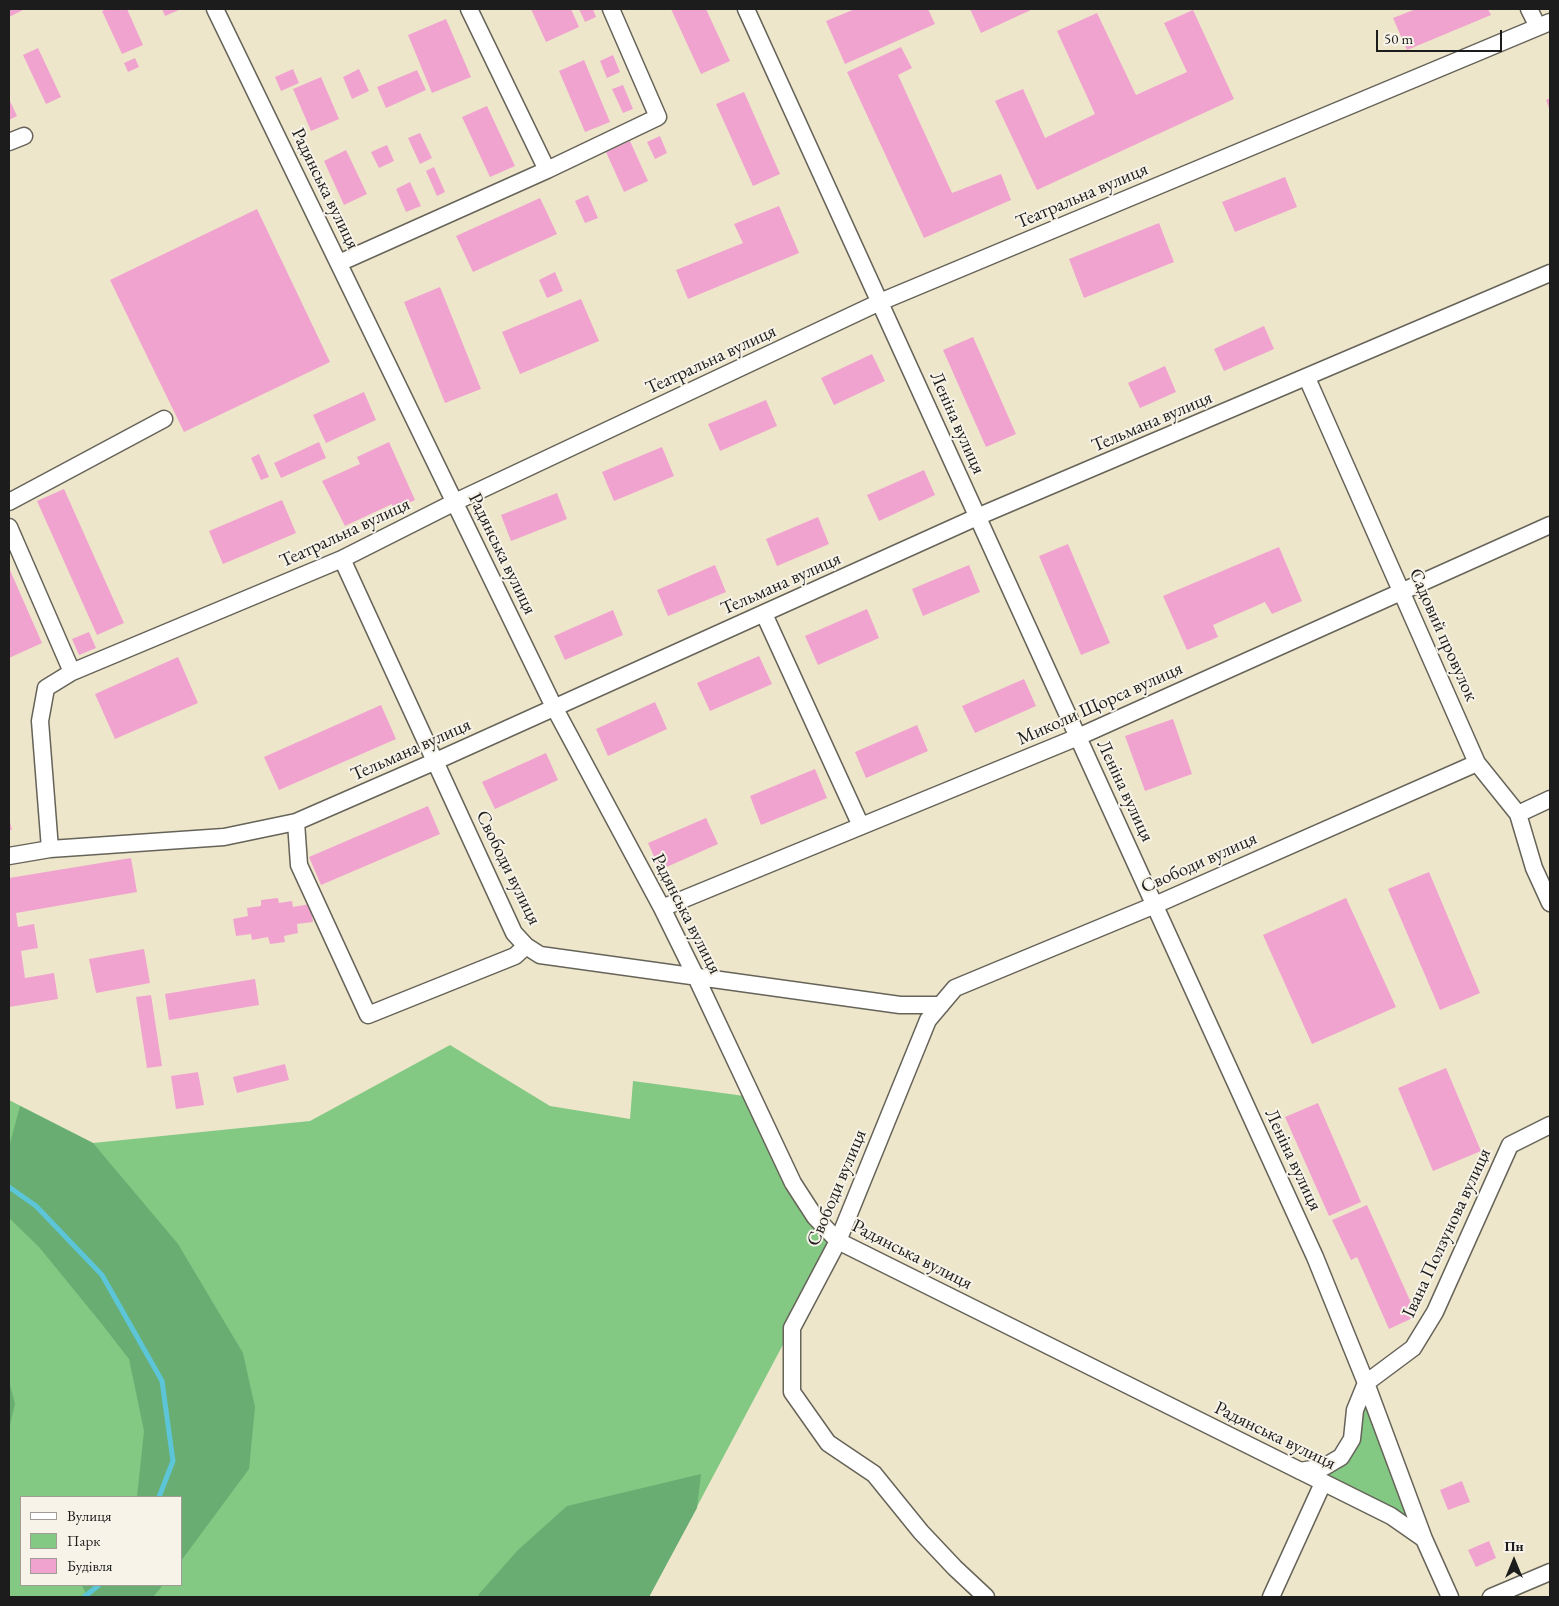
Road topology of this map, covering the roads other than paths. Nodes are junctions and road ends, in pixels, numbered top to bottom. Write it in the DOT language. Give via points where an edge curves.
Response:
graph roads {
  1 [pos="215,9"];
  2 [pos="469,9"];
  3 [pos="611,9"];
  4 [pos="746,9"];
  5 [pos="1530,9"];
  6 [pos="1544,24"];
  7 [pos="547,170"];
  8 [pos="339,263"];
  9 [pos="1550,273"];
  10 [pos="880,302"];
  11 [pos="1307,378"];
  12 [pos="164,419"];
  13 [pos="9,502"];
  14 [pos="455,502"];
  15 [pos="977,517"];
  16 [pos="1550,525"];
  17 [pos="9,527"];
  18 [pos="342,560"];
  19 [pos="1402,592"];
  20 [pos="764,614"];
  21 [pos="72,672"];
  22 [pos="554,707"];
  23 [pos="1078,737"];
  24 [pos="436,761"];
  25 [pos="1477,763"];
  26 [pos="1550,799"];
  27 [pos="1518,814"];
  28 [pos="296,822"];
  29 [pos="861,826"];
  30 [pos="50,849"];
  31 [pos="9,856"];
  32 [pos="1550,903"];
  33 [pos="1155,905"];
  34 [pos="662,908"];
  35 [pos="526,946"];
  36 [pos="696,977"];
  37 [pos="941,1005"];
  38 [pos="1550,1125"];
  39 [pos="838,1241"];
  40 [pos="1366,1383"];
  41 [pos="1300,1471"];
  42 [pos="1323,1482"];
  43 [pos="1424,1539"];
  44 [pos="1550,1572"];
  45 [pos="986,1597"];
  46 [pos="1271,1597"];
  47 [pos="1450,1597"];
  48 [pos="1492,1597"];
  1 -- 8 [label="street, Радянська вулиця"];
  2 -- 7 [label="street"];
  3 -- 7 [label="street" via="658,117"];
  4 -- 10 [label="street, Леніна вулиця"];
  5 -- 6 [label="street"];
  6 -- 10 [label="street, Театральна вулиця"];
  7 -- 8 [label="street"];
  8 -- 14 [label="street, Радянська вулиця"];
  9 -- 11 [label="street, Тельмана вулиця"];
  10 -- 14 [label="street, Театральна вулиця"];
  10 -- 15 [label="street, Леніна вулиця"];
  11 -- 15 [label="street, Тельмана вулиця"];
  11 -- 19 [label="street, Садовий провулок"];
  12 -- 13 [label="street"];
  14 -- 18 [label="street, Театральна вулиця"];
  14 -- 22 [label="street, Радянська вулиця"];
  15 -- 20 [label="street, Тельмана вулиця"];
  15 -- 23 [label="street, Леніна вулиця"];
  16 -- 19 [label="street, Миколи Щорса вулиця"];
  17 -- 21 [label="street"];
  18 -- 21 [label="street, Театральна вулиця"];
  18 -- 24 [label="street, Свободи вулиця"];
  19 -- 23 [label="street, Миколи Щорса вулиця"];
  19 -- 25 [label="street, Садовий провулок"];
  20 -- 22 [label="street, Тельмана вулиця"];
  20 -- 29 [label="street"];
  21 -- 30 [label="street, Театральна вулиця" via="46,688 40,721"];
  22 -- 24 [label="street, Тельмана вулиця"];
  22 -- 34 [label="street, Радянська вулиця"];
  23 -- 29 [label="street, Миколи Щорса вулиця"];
  23 -- 33 [label="street, Леніна вулиця"];
  24 -- 28 [label="street, Тельмана вулиця"];
  24 -- 35 [label="street, Свободи вулиця" via="514,933"];
  25 -- 27 [label="street, Садовий провулок"];
  25 -- 33 [label="street, Свободи вулиця"];
  26 -- 27 [label="street"];
  27 -- 32 [label="street, Садовий провулок" via="1534,868"];
  28 -- 30 [label="street, Тельмана вулиця" via="224,837"];
  28 -- 35 [label="street" via="299,865 368,1015 515,956"];
  29 -- 34 [label="street, Миколи Щорса вулиця"];
  30 -- 31 [label="street, Тельмана вулиця"];
  33 -- 37 [label="street, Свободи вулиця" via="955,988"];
  33 -- 40 [label="street, Леніна вулиця" via="1315,1256"];
  34 -- 36 [label="street, Радянська вулиця"];
  35 -- 36 [label="street, Свободи вулиця" via="540,955"];
  36 -- 37 [label="street, Свободи вулиця" via="900,1005"];
  36 -- 39 [label="street, Радянська вулиця" via="793,1183 815,1217"];
  37 -- 39 [label="street, Свободи вулиця" via="928,1020"];
  38 -- 40 [label="street, Івана Ползунова вулиця" via="1510,1144 1435,1312 1413,1348"];
  39 -- 41 [label="street, Радянська вулиця"];
  39 -- 45 [label="street, Свободи вулиця" via="792,1328 792,1392 828,1443 874,1474 921,1532"];
  40 -- 41 [label="street" via="1355,1410 1352,1439 1341,1457 1324,1467"];
  40 -- 43 [label="street, Леніна вулиця"];
  41 -- 42 [label="street, Радянська вулиця"];
  42 -- 43 [label="street, Радянська вулиця" via="1391,1516"];
  42 -- 46 [label="street"];
  43 -- 47 [label="street, Леніна вулиця"];
  44 -- 48 [label="street"];
}
